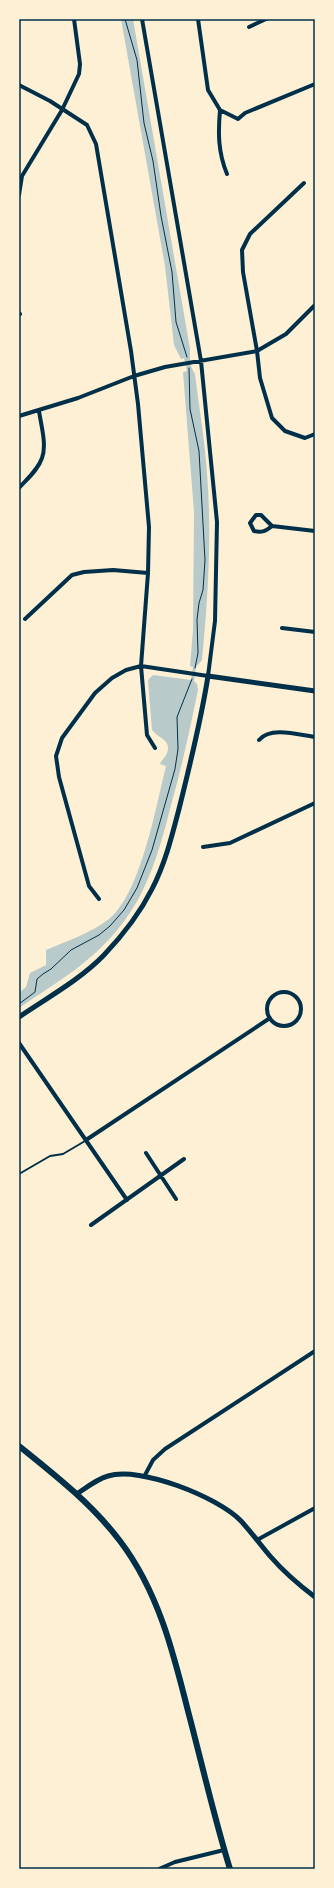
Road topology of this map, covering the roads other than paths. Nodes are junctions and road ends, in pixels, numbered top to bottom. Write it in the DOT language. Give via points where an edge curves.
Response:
graph roads {
  1 [pos="74,19"];
  2 [pos="142,19"];
  3 [pos="198,19"];
  4 [pos="266,19"];
  5 [pos="249,27"];
  6 [pos="19,84"];
  7 [pos="315,84"];
  8 [pos="62,110"];
  9 [pos="220,110"];
  10 [pos="227,174"];
  11 [pos="304,183"];
  12 [pos="19,195"];
  13 [pos="315,305"];
  14 [pos="258,351"];
  15 [pos="201,361"];
  16 [pos="134,376"];
  17 [pos="39,411"];
  18 [pos="19,416"];
  19 [pos="315,434"];
  20 [pos="19,488"];
  21 [pos="272,526"];
  22 [pos="315,531"];
  23 [pos="148,573"];
  24 [pos="25,619"];
  25 [pos="282,628"];
  26 [pos="315,632"];
  27 [pos="141,666"];
  28 [pos="208,676"];
  29 [pos="315,691"];
  30 [pos="315,737"];
  31 [pos="259,740"];
  32 [pos="155,748"];
  33 [pos="315,804"];
  34 [pos="203,847"];
  35 [pos="99,899"];
  36 [pos="19,1017"];
  37 [pos="270,1018"];
  38 [pos="19,1043"];
  39 [pos="86,1140"];
  40 [pos="146,1153"];
  41 [pos="184,1159"];
  42 [pos="19,1174"];
  43 [pos="162,1176"];
  44 [pos="176,1199"];
  45 [pos="127,1200"];
  46 [pos="91,1225"];
  47 [pos="315,1351"];
  48 [pos="19,1446"];
  49 [pos="145,1475"];
  50 [pos="77,1494"];
  51 [pos="315,1508"];
  52 [pos="257,1540"];
  53 [pos="315,1597"];
  54 [pos="224,1850"];
  55 [pos="159,1869"];
  56 [pos="230,1869"];
  1 -- 8 [label="street" via="81,70"];
  2 -- 15 [label="street"];
  3 -- 9 [label="street" via="208,90"];
  4 -- 5 [label="street"];
  6 -- 8 [label="street"];
  7 -- 9 [label="street" via="238,119"];
  8 -- 12 [label="street" via="22,176"];
  8 -- 16 [label="street" via="86,125 96,144"];
  9 -- 10 [label="street" via="219,150"];
  11 -- 14 [label="street" via="250,234 242,250 243,272"];
  13 -- 14 [label="street" via="286,334"];
  14 -- 15 [label="street"];
  14 -- 19 [label="street" via="260,378 272,418 285,431 305,438"];
  15 -- 16 [label="street" via="165,367"];
  15 -- 28 [label="street" via="217,522 215,621"];
  16 -- 17 [label="street"];
  16 -- 23 [label="street" via="148,527"];
  17 -- 18 [label="street"];
  17 -- 20 [label="street" via="42,458"];
  21 -- 21 [label="street" via="261,515 256,515 250,523 254,531 259,533"];
  21 -- 22 [label="street"];
  23 -- 24 [label="street" via="113,570 72,575"];
  23 -- 27 [label="street"];
  25 -- 26 [label="street"];
  27 -- 28 [label="street"];
  27 -- 32 [label="street" via="147,735"];
  27 -- 35 [label="street" via="121,672 95,693 58,746 56,756 59,777 89,886"];
  28 -- 29 [label="street"];
  28 -- 36 [label="street" via="193,754 170,840 160,873 145,903 126,931 91,967"];
  30 -- 31 [label="street" via="276,733 262,736"];
  33 -- 34 [label="street" via="230,843"];
  37 -- 37 [label="street" via="269,1002 277,994 288,993 300,1003 300,1014 294,1023 278,1025"];
  37 -- 39 [label="street"];
  38 -- 39 [label="street"];
  39 -- 42 [label="lane" via="63,1154 50,1156"];
  39 -- 45 [label="street"];
  40 -- 43 [label="street"];
  41 -- 43 [label="street"];
  43 -- 44 [label="street"];
  43 -- 45 [label="street"];
  45 -- 46 [label="street"];
  47 -- 49 [label="street" via="165,1449 153,1460"];
  48 -- 50 [label="main road"];
  49 -- 50 [label="street" via="109,1475"];
  49 -- 52 [label="street" via="213,1501 240,1520"];
  50 -- 54 [label="main road" via="121,1542 141,1572 157,1605 175,1658"];
  51 -- 52 [label="street"];
  52 -- 53 [label="street" via="291,1577"];
  54 -- 55 [label="street" via="175,1862"];
  54 -- 56 [label="main road"];
}
